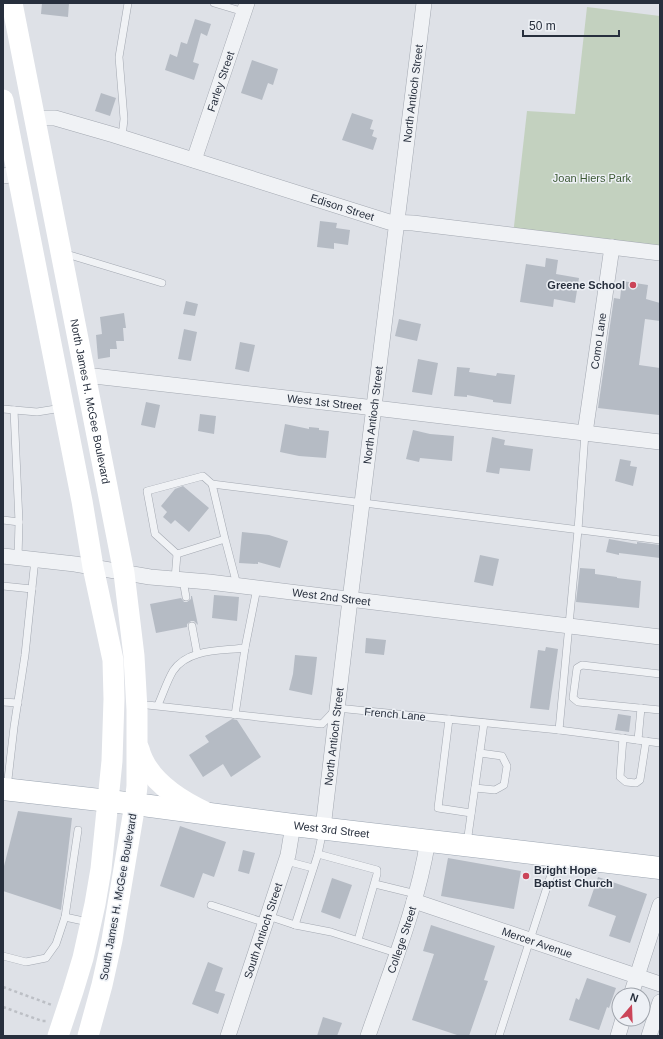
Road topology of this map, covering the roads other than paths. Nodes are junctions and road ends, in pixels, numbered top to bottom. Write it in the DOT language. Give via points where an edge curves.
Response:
graph roads {
  1 [pos="12,3"];
  2 [pos="128,3"];
  3 [pos="214,3"];
  4 [pos="424,3"];
  5 [pos="245,8"];
  6 [pos="3,100"];
  7 [pos="35,118"];
  8 [pos="122,137"];
  9 [pos="194,160"];
  10 [pos="10,175"];
  11 [pos="397,223"];
  12 [pos="612,248"];
  13 [pos="61,253"];
  14 [pos="660,253"];
  15 [pos="162,283"];
  16 [pos="85,375"];
  17 [pos="63,408"];
  18 [pos="375,408"];
  19 [pos="3,409"];
  20 [pos="14,410"];
  21 [pos="585,434"];
  22 [pos="660,442"];
  23 [pos="212,484"];
  24 [pos="362,502"];
  25 [pos="3,520"];
  26 [pos="19,522"];
  27 [pos="578,530"];
  28 [pos="225,539"];
  29 [pos="660,540"];
  30 [pos="177,554"];
  31 [pos="3,556"];
  32 [pos="18,558"];
  33 [pos="34,560"];
  34 [pos="93,567"];
  35 [pos="124,573"];
  36 [pos="179,579"];
  37 [pos="3,586"];
  38 [pos="237,586"];
  39 [pos="257,588"];
  40 [pos="32,589"];
  41 [pos="186,597"];
  42 [pos="350,600"];
  43 [pos="192,626"];
  44 [pos="570,626"];
  45 [pos="660,637"];
  46 [pos="246,648"];
  47 [pos="198,653"];
  48 [pos="660,674"];
  49 [pos="3,702"];
  50 [pos="18,703"];
  51 [pos="137,704"];
  52 [pos="158,705"];
  53 [pos="337,708"];
  54 [pos="641,708"];
  55 [pos="660,710"];
  56 [pos="235,715"];
  57 [pos="449,719"];
  58 [pos="484,723"];
  59 [pos="559,730"];
  60 [pos="623,738"];
  61 [pos="638,740"];
  62 [pos="646,741"];
  63 [pos="660,743"];
  64 [pos="138,746"];
  65 [pos="480,753"];
  66 [pos="475,788"];
  67 [pos="5,790"];
  68 [pos="109,801"];
  69 [pos="135,804"];
  70 [pos="472,813"];
  71 [pos="209,814"];
  72 [pos="293,825"];
  73 [pos="324,828"];
  74 [pos="78,830"];
  75 [pos="428,840"];
  76 [pos="467,846"];
  77 [pos="318,854"];
  78 [pos="557,857"];
  79 [pos="286,861"];
  80 [pos="313,868"];
  81 [pos="660,868"];
  82 [pos="375,884"];
  83 [pos="415,898"];
  84 [pos="211,905"];
  85 [pos="660,905"];
  86 [pos="65,917"];
  87 [pos="267,919"];
  88 [pos="90,922"];
  89 [pos="296,925"];
  90 [pos="358,940"];
  91 [pos="530,940"];
  92 [pos="396,953"];
  93 [pos="3,956"];
  94 [pos="637,976"];
  95 [pos="660,984"];
  96 [pos="634,987"];
  97 [pos="660,1002"];
  98 [pos="58,1036"];
  99 [pos="88,1036"];
  100 [pos="228,1036"];
  101 [pos="368,1036"];
  102 [pos="499,1036"];
  103 [pos="649,1036"];
  1 -- 7 [label="main road, North James H. McGee Boulevard"];
  2 -- 8 [label="lane" via="119,57 124,119"];
  3 -- 5 [label="lane"];
  4 -- 11 [label="street, North Antioch Street"];
  5 -- 9 [label="street, Farley Street"];
  6 -- 10 [label="main road"];
  7 -- 8 [label="street, Edison Street" via="55,118"];
  7 -- 13 [label="main road, North James H. McGee Boulevard"];
  8 -- 9 [label="street, Edison Street"];
  9 -- 11 [label="street, Edison Street" via="333,206"];
  10 -- 17 [label="main road"];
  11 -- 12 [label="street, Edison Street"];
  11 -- 18 [label="street, North Antioch Street"];
  12 -- 14 [label="street, Edison Street"];
  12 -- 21 [label="street, Como Lane"];
  13 -- 15 [label="lane"];
  13 -- 16 [label="main road, North James H. McGee Boulevard"];
  16 -- 18 [label="street, West 1st Street"];
  16 -- 35 [label="main road, North James H. McGee Boulevard"];
  17 -- 20 [label="lane" via="37,412"];
  17 -- 34 [label="main road"];
  18 -- 21 [label="street, West 1st Street"];
  18 -- 24 [label="street, North Antioch Street"];
  19 -- 20 [label="lane"];
  20 -- 26 [label="lane"];
  21 -- 22 [label="street, West 1st Street"];
  21 -- 27 [label="lane"];
  23 -- 24 [label="lane"];
  23 -- 28 [label="lane"];
  23 -- 30 [label="lane" via="203,476 147,491 155,534"];
  24 -- 27 [label="lane"];
  24 -- 42 [label="street, North Antioch Street"];
  25 -- 26 [label="lane"];
  26 -- 32 [label="lane"];
  27 -- 29 [label="lane"];
  27 -- 44 [label="lane"];
  28 -- 30 [label="lane"];
  28 -- 38 [label="lane"];
  30 -- 36 [label="lane"];
  31 -- 32 [label="street, West 2nd Street"];
  32 -- 33 [label="street, West 2nd Street"];
  33 -- 34 [label="street, West 2nd Street"];
  33 -- 40 [label="lane"];
  34 -- 35 [label="street, West 2nd Street"];
  34 -- 68 [label="main road" via="113,660 114,703"];
  35 -- 36 [label="street, West 2nd Street"];
  35 -- 51 [label="main road, North James H. McGee Boulevard"];
  36 -- 38 [label="street, West 2nd Street"];
  36 -- 41 [label="lane"];
  37 -- 40 [label="lane"];
  38 -- 39 [label="street, West 2nd Street"];
  39 -- 42 [label="street, West 2nd Street"];
  39 -- 46 [label="lane"];
  40 -- 50 [label="lane" via="26,655"];
  42 -- 44 [label="street, West 2nd Street"];
  42 -- 53 [label="street, North Antioch Street"];
  43 -- 47 [label="lane"];
  44 -- 45 [label="street, West 2nd Street"];
  44 -- 59 [label="lane"];
  46 -- 47 [label="lane"];
  46 -- 56 [label="lane"];
  47 -- 52 [label="lane" via="185,659 174,670"];
  48 -- 54 [label="lane" via="582,665 577,668 573,698 578,702"];
  49 -- 50 [label="lane"];
  50 -- 67 [label="lane"];
  51 -- 52 [label="lane"];
  51 -- 64 [label="main road, North James H. McGee Boulevard"];
  52 -- 56 [label="lane"];
  53 -- 56 [label="lane" via="322,724"];
  53 -- 57 [label="lane, French Lane"];
  53 -- 73 [label="street, North Antioch Street"];
  54 -- 55 [label="lane"];
  54 -- 61 [label="lane"];
  57 -- 58 [label="lane, French Lane"];
  57 -- 70 [label="lane" via="438,808"];
  58 -- 59 [label="lane, French Lane"];
  58 -- 65 [label="lane"];
  59 -- 60 [label="lane, French Lane"];
  60 -- 61 [label="lane, French Lane"];
  60 -- 62 [label="lane" via="620,777 626,782 636,783 640,780"];
  61 -- 62 [label="lane, French Lane"];
  62 -- 63 [label="lane, French Lane"];
  64 -- 69 [label="main road, North James H. McGee Boulevard"];
  64 -- 71 [label="main road" via="143,762 152,776 173,794"];
  65 -- 66 [label="lane"];
  65 -- 66 [label="lane" via="502,756 507,766 504,785 495,790"];
  66 -- 70 [label="lane"];
  67 -- 68 [label="main road, West 3rd Street"];
  68 -- 69 [label="main road, West 3rd Street"];
  68 -- 88 [label="main road, South James H. McGee Boulevard" via="101,869"];
  69 -- 71 [label="main road, West 3rd Street"];
  69 -- 99 [label="main road, South James H. McGee Boulevard" via="112,940"];
  70 -- 76 [label="lane"];
  71 -- 72 [label="main road, West 3rd Street"];
  72 -- 73 [label="main road, West 3rd Street"];
  72 -- 79 [label="street, South Antioch Street"];
  73 -- 75 [label="main road, West 3rd Street"];
  73 -- 77 [label="lane"];
  74 -- 86 [label="lane"];
  75 -- 76 [label="main road, West 3rd Street"];
  75 -- 83 [label="street, College Street"];
  76 -- 78 [label="main road, West 3rd Street"];
  77 -- 80 [label="lane"];
  77 -- 82 [label="lane" via="377,870"];
  78 -- 81 [label="main road, West 3rd Street"];
  78 -- 91 [label="lane"];
  79 -- 80 [label="lane"];
  79 -- 87 [label="street, South Antioch Street"];
  80 -- 89 [label="lane"];
  82 -- 83 [label="lane"];
  82 -- 90 [label="lane"];
  83 -- 91 [label="street, Mercer Avenue"];
  83 -- 92 [label="street, College Street"];
  84 -- 87 [label="lane"];
  85 -- 94 [label="street"];
  86 -- 88 [label="lane"];
  86 -- 93 [label="lane" via="56,944 46,958 26,962"];
  87 -- 89 [label="lane"];
  87 -- 100 [label="street, South Antioch Street"];
  88 -- 98 [label="main road, South James H. McGee Boulevard" via="83,958"];
  89 -- 90 [label="lane"];
  90 -- 92 [label="lane"];
  91 -- 94 [label="street, Mercer Avenue"];
  91 -- 102 [label="lane"];
  92 -- 101 [label="street, College Street"];
  94 -- 95 [label="street, Mercer Avenue"];
  94 -- 96 [label="street"];
  97 -- 103 [label="street"];
}
